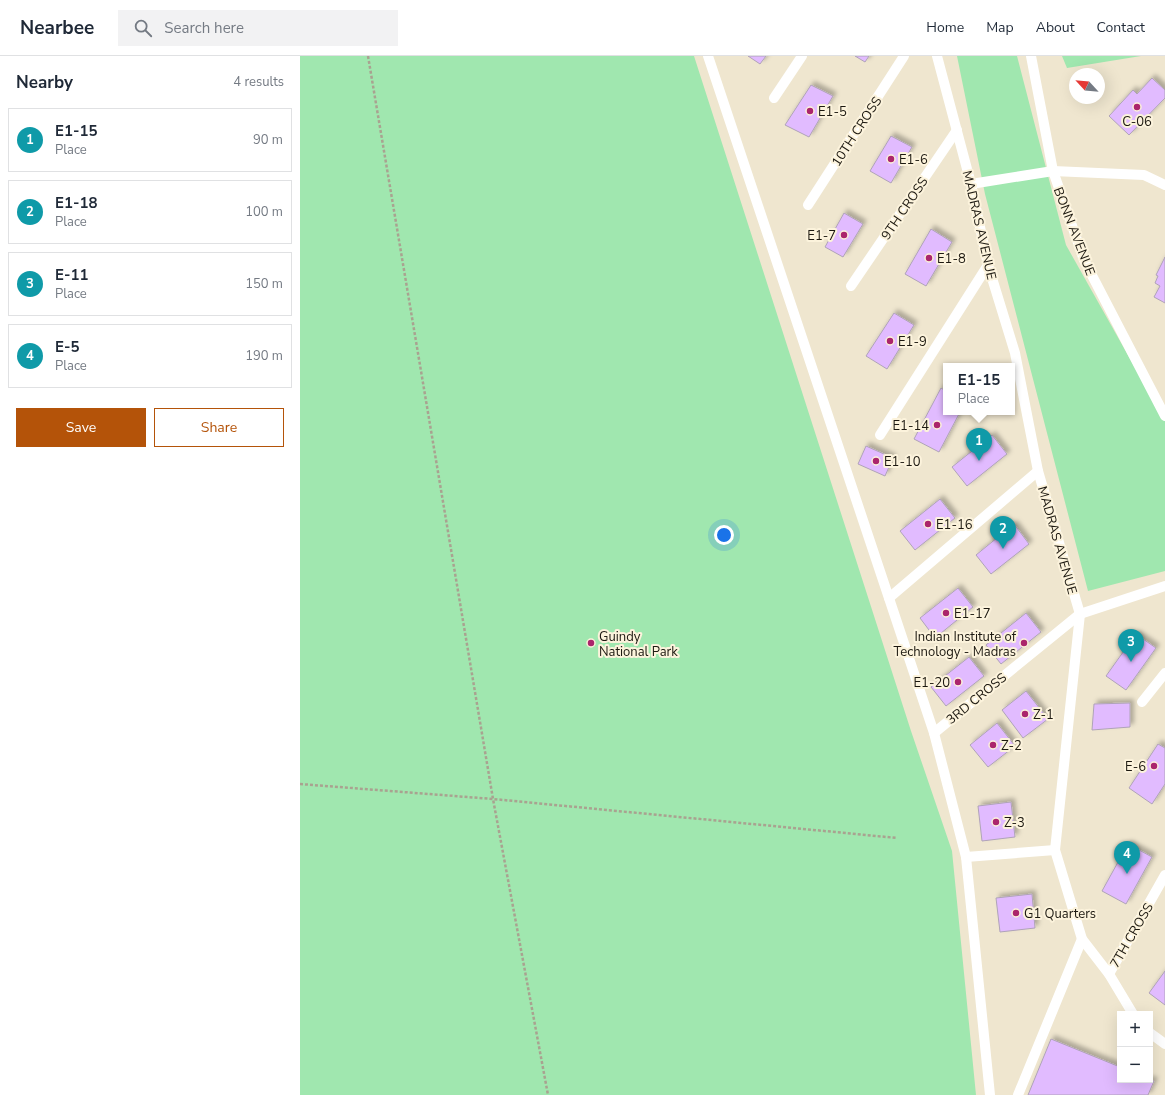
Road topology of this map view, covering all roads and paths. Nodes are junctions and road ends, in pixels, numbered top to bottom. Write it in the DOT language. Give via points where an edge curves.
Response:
graph roads {
  1 [pos="368,56"];
  2 [pos="708,56"];
  3 [pos="802,56"];
  4 [pos="904,56"];
  5 [pos="937,56"];
  6 [pos="1031,56"];
  7 [pos="774,98"];
  8 [pos="957,130"];
  9 [pos="1052,171"];
  10 [pos="971,184"];
  11 [pos="1165,185"];
  12 [pos="808,205"];
  13 [pos="988,265"];
  14 [pos="851,286"];
  15 [pos="1165,416"];
  16 [pos="880,435"];
  17 [pos="1038,471"];
  18 [pos="1165,586"];
  19 [pos="889,598"];
  20 [pos="1080,614"];
  21 [pos="1165,673"];
  22 [pos="1142,702"];
  23 [pos="934,733"];
  24 [pos="300,784"];
  25 [pos="494,800"];
  26 [pos="897,838"];
  27 [pos="1055,850"];
  28 [pos="966,857"];
  29 [pos="1165,875"];
  30 [pos="1082,939"];
  31 [pos="1108,974"];
  32 [pos="1131,1011"];
  33 [pos="1153,1035"];
  34 [pos="1165,1044"];
  35 [pos="548,1095"];
  36 [pos="990,1095"];
  37 [pos="1018,1095"];
  1 -- 25 [label="path"];
  2 -- 19 [label="lane"];
  3 -- 7 [label="lane"];
  4 -- 12 [label="lane, 10TH CROSS"];
  5 -- 8 [label="lane, MADRAS AVENUE"];
  6 -- 9 [label="lane, BONN AVENUE"];
  8 -- 10 [label="lane, MADRAS AVENUE"];
  8 -- 14 [label="lane, 9TH CROSS"];
  9 -- 10 [label="lane"];
  9 -- 11 [label="lane" via="1144,175"];
  9 -- 15 [label="lane, BONN AVENUE" via="1084,260"];
  10 -- 13 [label="lane, MADRAS AVENUE"];
  13 -- 16 [label="lane"];
  13 -- 17 [label="lane, MADRAS AVENUE" via="1015,353"];
  17 -- 19 [label="lane"];
  17 -- 20 [label="lane, MADRAS AVENUE"];
  18 -- 20 [label="lane, 3RD CROSS"];
  19 -- 23 [label="lane"];
  20 -- 23 [label="lane, 3RD CROSS"];
  20 -- 27 [label="lane, MADRAS AVENUE"];
  21 -- 22 [label="lane"];
  23 -- 28 [label="lane"];
  24 -- 25 [label="path"];
  25 -- 26 [label="path"];
  25 -- 35 [label="path"];
  27 -- 28 [label="lane"];
  27 -- 30 [label="lane, MADRAS AVENUE"];
  28 -- 36 [label="lane"];
  29 -- 31 [label="lane, 7TH CROSS"];
  30 -- 31 [label="lane, MADRAS AVENUE"];
  30 -- 37 [label="lane"];
  31 -- 32 [label="lane, MADRAS AVENUE"];
  33 -- 34 [label="lane"];
}
